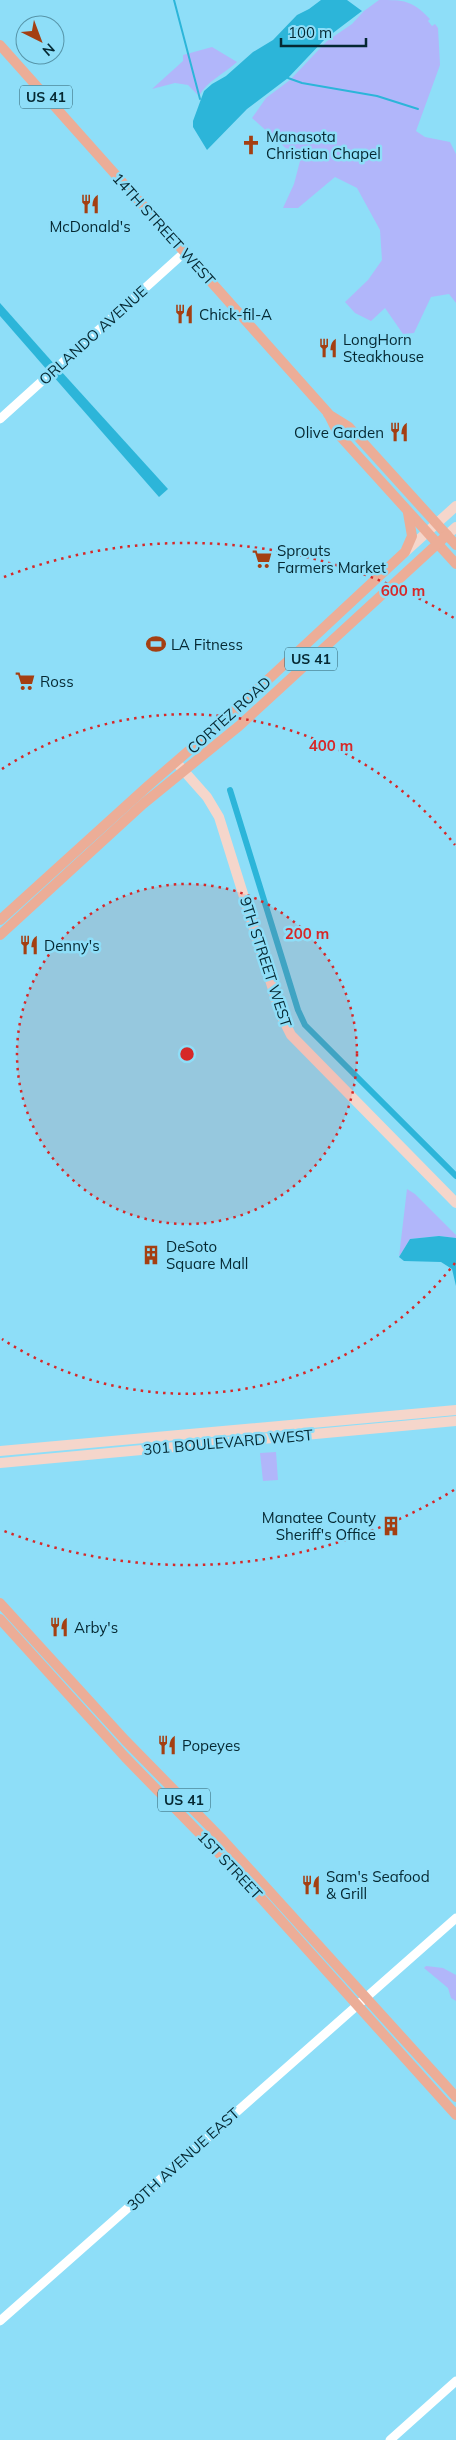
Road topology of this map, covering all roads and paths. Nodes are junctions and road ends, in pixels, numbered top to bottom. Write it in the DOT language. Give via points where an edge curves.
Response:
graph roads {
  1 [pos="0,45"];
  2 [pos="185,252"];
  3 [pos="328,413"];
  4 [pos="0,419"];
  5 [pos="456,506"];
  6 [pos="408,512"];
  7 [pos="436,524"];
  8 [pos="456,528"];
  9 [pos="426,533"];
  10 [pos="447,535"];
  11 [pos="437,544"];
  12 [pos="456,545"];
  13 [pos="405,552"];
  14 [pos="456,564"];
  15 [pos="179,766"];
  16 [pos="0,920"];
  17 [pos="0,935"];
  18 [pos="456,1203"];
  19 [pos="456,1410"];
  20 [pos="456,1421"];
  21 [pos="0,1451"];
  22 [pos="0,1462"];
  23 [pos="0,1603"];
  24 [pos="0,1619"];
  25 [pos="62,1687"];
  26 [pos="132,1747"];
  27 [pos="125,1757"];
  28 [pos="186,1802"];
  29 [pos="183,1816"];
  30 [pos="250,1869"];
  31 [pos="456,1918"];
  32 [pos="366,1997"];
  33 [pos="357,2005"];
  34 [pos="414,2068"];
  35 [pos="456,2097"];
  36 [pos="456,2106"];
  37 [pos="456,2115"];
  38 [pos="0,2322"];
  39 [pos="456,2381"];
  40 [pos="390,2440"];
  1 -- 2 [label="main road, 14TH STREET WEST / US 41"];
  2 -- 3 [label="main road, 14TH STREET WEST / US 41"];
  2 -- 4 [label="street, ORLANDO AVENUE"];
  3 -- 6 [label="main road, 14TH STREET WEST / US 41" via="338,435"];
  3 -- 7 [label="main road, 14TH STREET WEST / US 41" via="349,427"];
  5 -- 7 [label="main road, CORTEZ ROAD"];
  6 -- 9 [label="main road, 14TH STREET WEST"];
  6 -- 13 [label="main road" via="412,536"];
  7 -- 9 [label="main road, CORTEZ ROAD"];
  7 -- 10 [label="main road, 14TH STREET WEST / US 41"];
  8 -- 10 [label="main road, CORTEZ ROAD"];
  9 -- 11 [label="main road, 14TH STREET WEST"];
  9 -- 13 [label="main road, CORTEZ ROAD"];
  10 -- 11 [label="main road, CORTEZ ROAD / US 41"];
  10 -- 12 [label="main road, 14TH STREET WEST"];
  11 -- 14 [label="main road, 14TH STREET WEST"];
  11 -- 15 [label="main road, CORTEZ ROAD / US 41" via="243,722"];
  13 -- 15 [label="main road, CORTEZ ROAD / US 41"];
  15 -- 16 [label="main road, CORTEZ ROAD / US 41"];
  15 -- 17 [label="main road, CORTEZ ROAD / US 41"];
  15 -- 18 [label="main road, 9TH STREET WEST" via="207,797 219,817 290,1035"];
  19 -- 21 [label="main road, 301 BOULEVARD WEST"];
  20 -- 22 [label="main road, 301 BOULEVARD WEST"];
  23 -- 26 [label="main road, 1ST STREET / US 41"];
  24 -- 25 [label="main road, 1ST STREET / US 41"];
  25 -- 26 [label="main road" via="78,1697 122,1745"];
  25 -- 27 [label="main road, 1ST STREET / US 41"];
  26 -- 28 [label="main road, 1ST STREET / US 41"];
  27 -- 28 [label="main road" via="132,1757 168,1792"];
  27 -- 29 [label="main road, 1ST STREET / US 41"];
  28 -- 30 [label="main road, 1ST STREET / US 41"];
  29 -- 30 [label="main road" via="191,1816 235,1860"];
  29 -- 33 [label="main road, 1ST STREET / US 41"];
  30 -- 32 [label="main road, 1ST STREET / US 41"];
  31 -- 32 [label="street, 30TH AVENUE EAST"];
  32 -- 33 [label="street, 30TH AVENUE EAST"];
  32 -- 35 [label="main road, 1ST STREET / US 41"];
  33 -- 34 [label="main road, 1ST STREET / US 41"];
  33 -- 38 [label="street, 30TH AVENUE EAST"];
  34 -- 36 [label="main road" via="432,2079"];
  34 -- 37 [label="main road, 1ST STREET / US 41"];
  39 -- 40 [label="street"];
}
